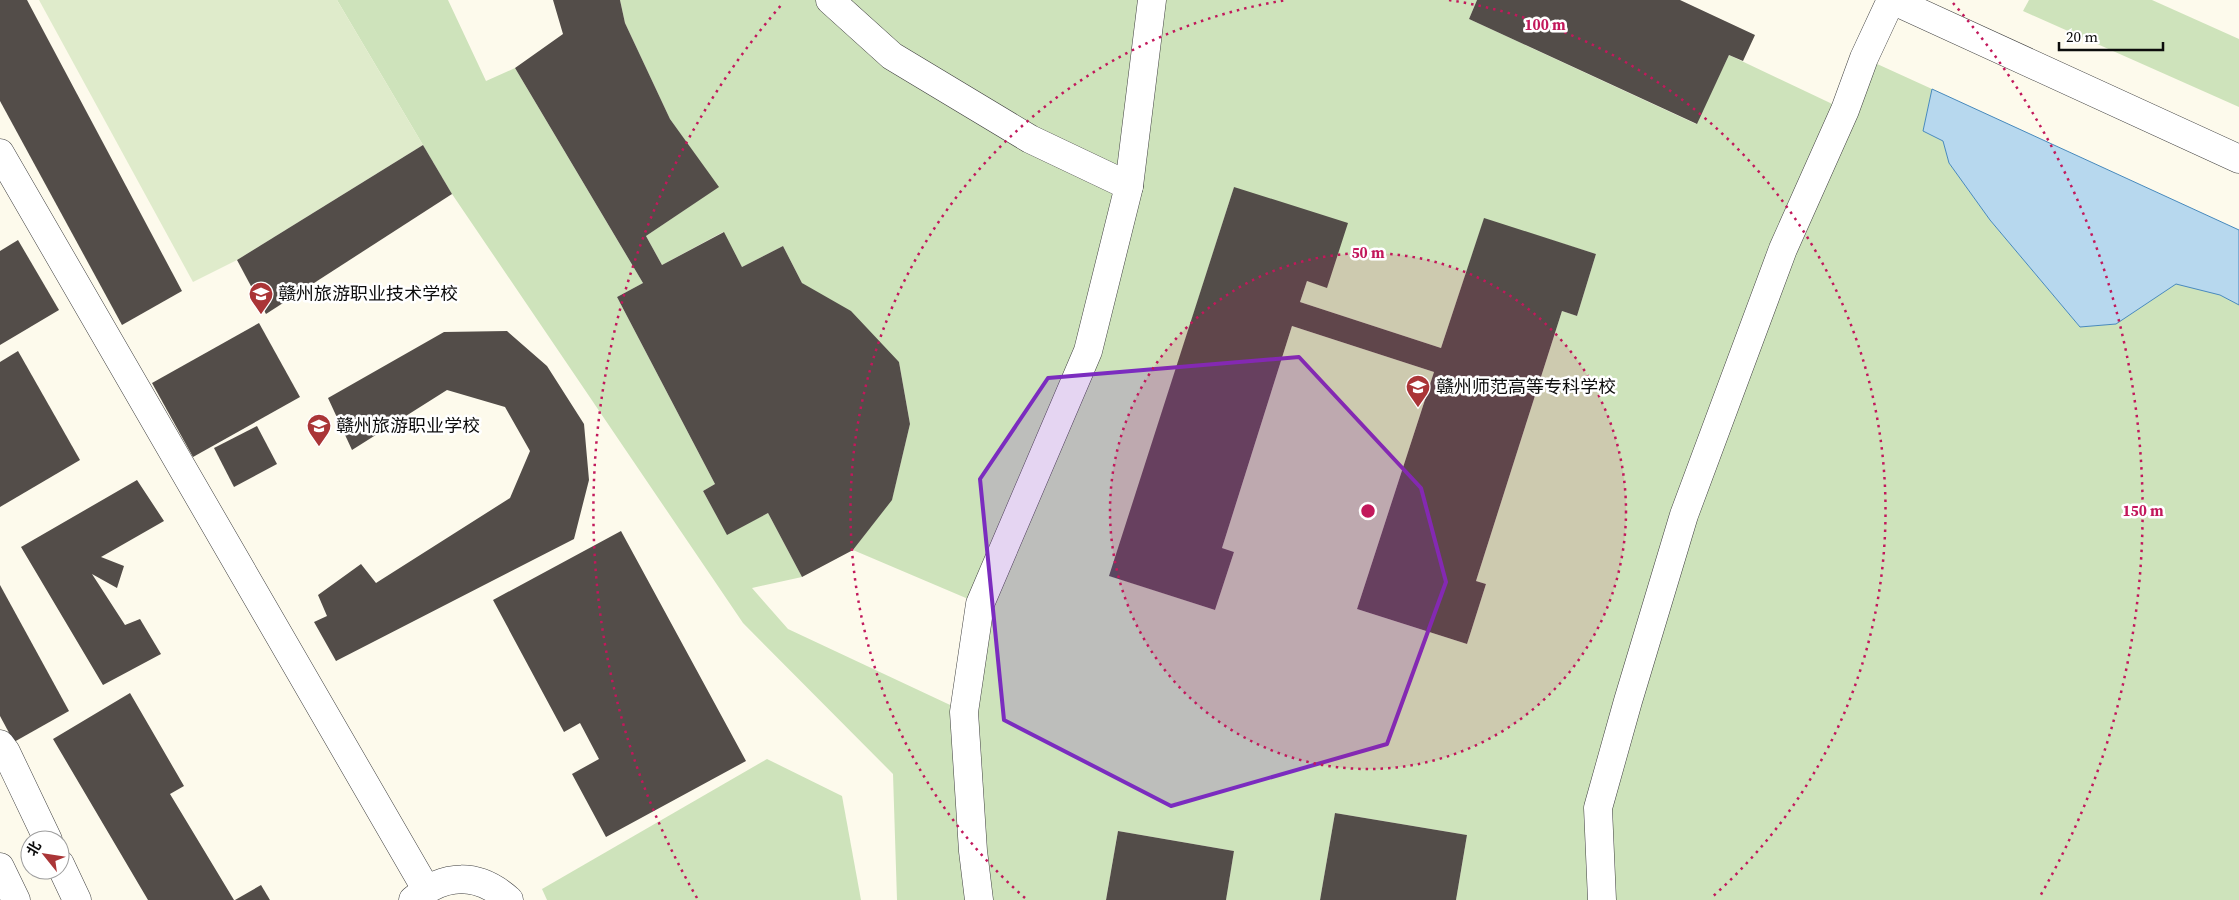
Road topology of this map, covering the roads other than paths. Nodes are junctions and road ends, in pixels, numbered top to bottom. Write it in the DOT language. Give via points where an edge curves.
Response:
graph roads {
  1 [pos="830,0"];
  2 [pos="1152,0"];
  3 [pos="1891,0"];
  4 [pos="0,154"];
  5 [pos="2239,159"];
  6 [pos="1129,186"];
  7 [pos="0,744"];
  8 [pos="43,830"];
  9 [pos="1,873"];
  10 [pos="68,880"];
  11 [pos="420,895"];
  12 [pos="16,900"];
  13 [pos="77,900"];
  14 [pos="509,900"];
  15 [pos="979,900"];
  16 [pos="1602,900"];
  1 -- 6 [label="street" via="892,56 1030,139"];
  2 -- 6 [label="street"];
  3 -- 5 [label="street"];
  3 -- 16 [label="street" via="1783,250 1684,515 1598,808"];
  4 -- 11 [label="street"];
  6 -- 15 [label="street" via="1088,351 980,604 964,712"];
  7 -- 8 [label="street"];
  9 -- 12 [label="street"];
  10 -- 13 [label="street"];
  11 -- 14 [label="street" via="442,881 460,878 486,884"];
}
